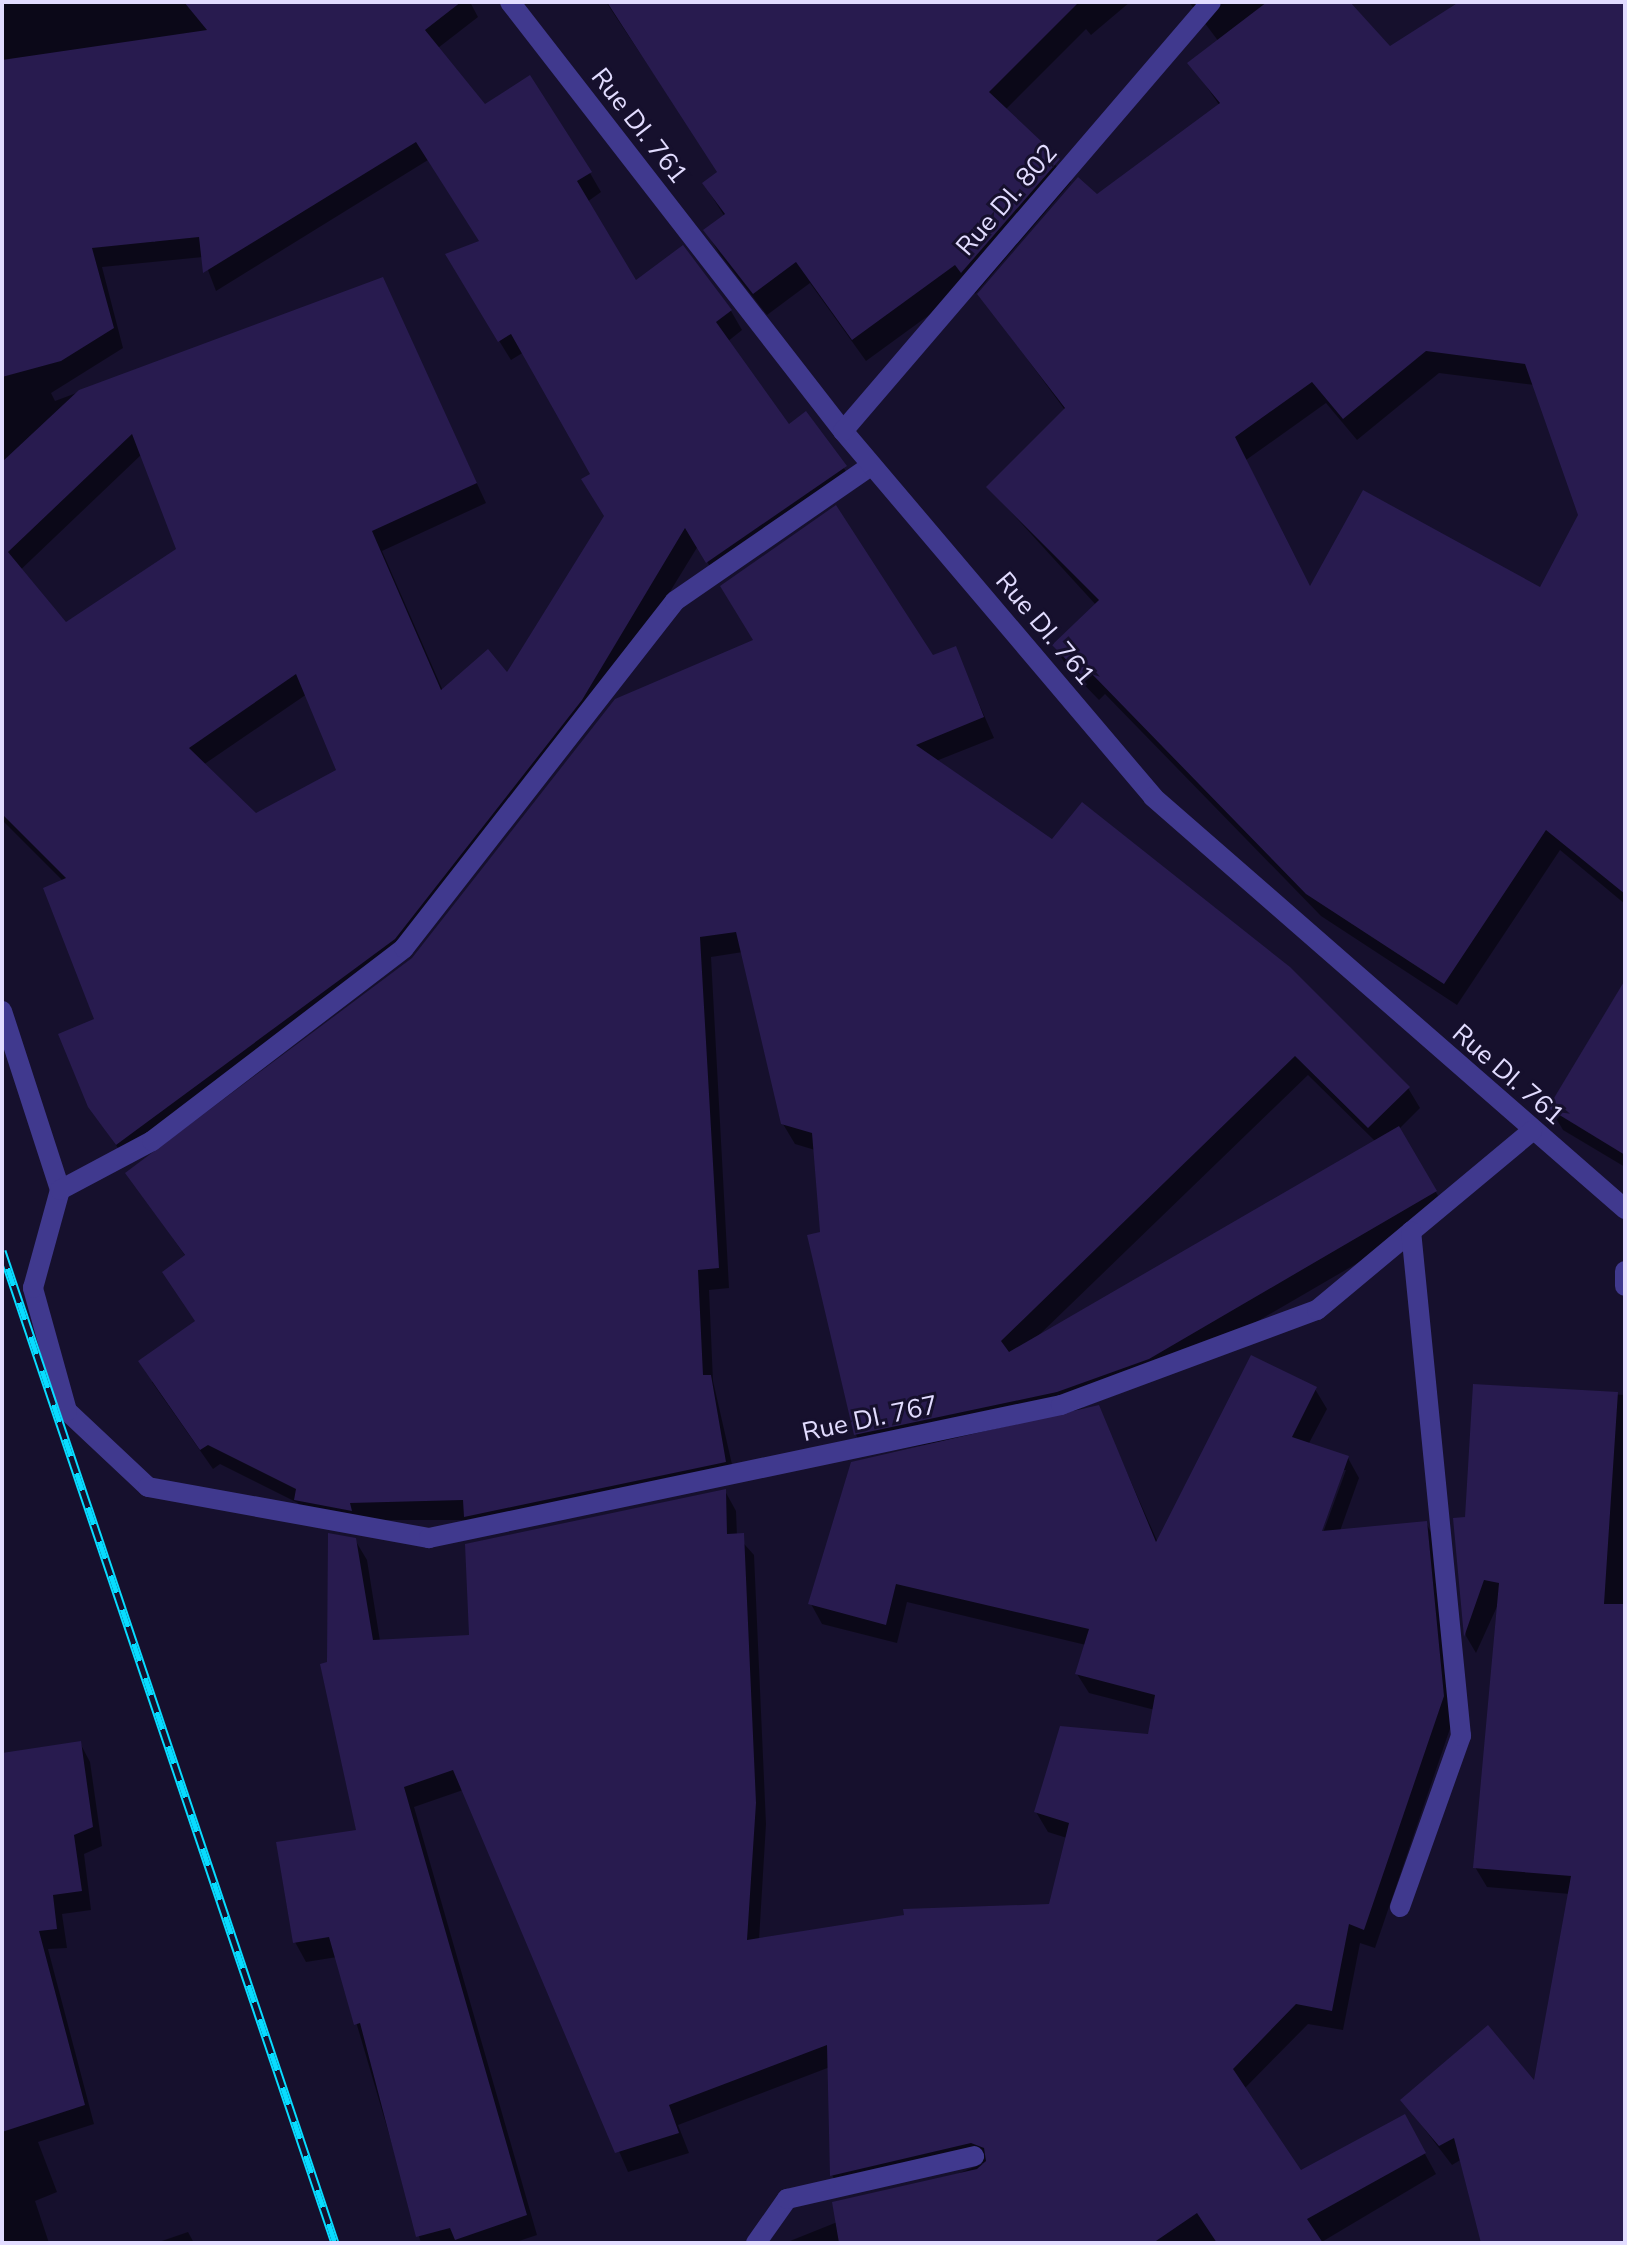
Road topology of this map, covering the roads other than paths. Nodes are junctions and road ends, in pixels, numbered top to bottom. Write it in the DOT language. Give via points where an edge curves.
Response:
graph roads {
  1 [pos="510,2"];
  2 [pos="1211,2"];
  3 [pos="843,431"];
  4 [pos="872,465"];
  5 [pos="2,1011"];
  6 [pos="1532,1131"];
  7 [pos="60,1190"];
  8 [pos="1625,1209"];
  9 [pos="1411,1231"];
  10 [pos="1625,1271"];
  11 [pos="1625,1286"];
  12 [pos="1400,1907"];
  13 [pos="974,2156"];
  14 [pos="756,2243"];
  1 -- 3 [label="street, Rue DI. 761"];
  2 -- 3 [label="street, Rue DI. 802"];
  3 -- 4 [label="street, Rue DI. 761"];
  4 -- 6 [label="street, Rue DI. 761" via="1153,797"];
  4 -- 7 [label="street" via="675,601 404,948 152,1141"];
  5 -- 7 [label="street"];
  6 -- 8 [label="street, Rue DI. 761"];
  6 -- 9 [label="street, Rue DI. 767"];
  7 -- 9 [label="street, Rue DI. 767" via="33,1288 67,1411 148,1487 429,1538 1061,1405 1317,1310"];
  9 -- 12 [label="street" via="1461,1736"];
  10 -- 11 [label="street"];
  13 -- 14 [label="street" via="787,2199"];
}
